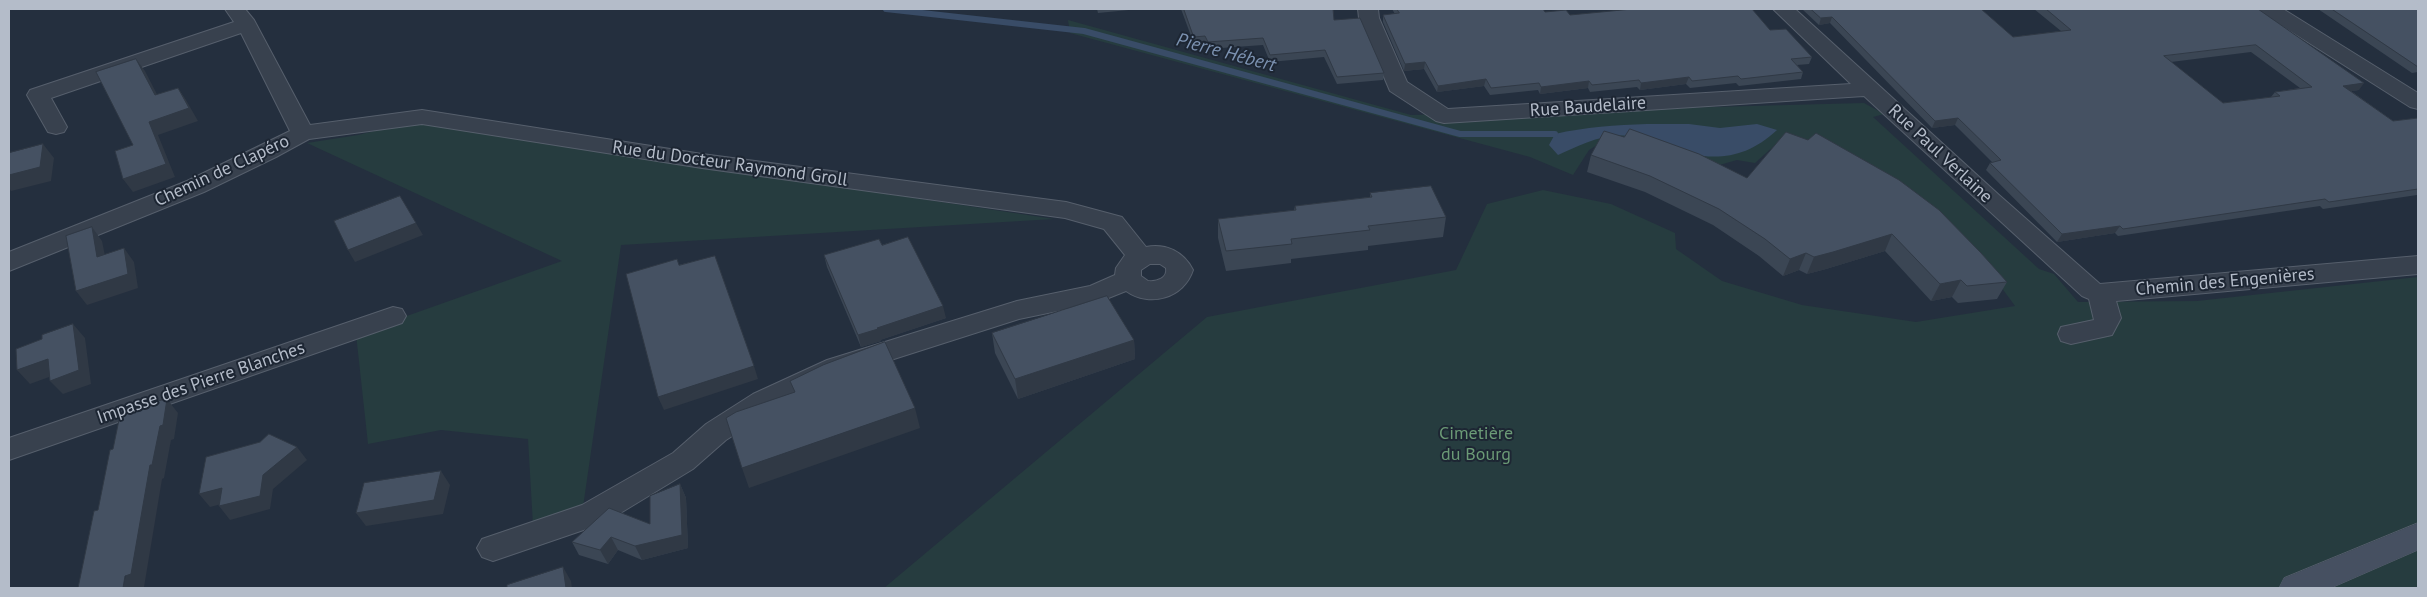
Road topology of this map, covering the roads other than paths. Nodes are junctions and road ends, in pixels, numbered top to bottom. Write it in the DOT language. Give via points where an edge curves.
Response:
graph roads {
  1 [pos="1368,9"];
  2 [pos="1783,9"];
  3 [pos="2268,9"];
  4 [pos="241,16"];
  5 [pos="1870,89"];
  6 [pos="2418,102"];
  7 [pos="56,127"];
  8 [pos="303,132"];
  9 [pos="9,262"];
  10 [pos="2418,265"];
  11 [pos="2102,293"];
  12 [pos="393,316"];
  13 [pos="2071,334"];
  14 [pos="9,449"];
  15 [pos="2418,536"];
  16 [pos="493,548"];
  17 [pos="2296,588"];
  1 -- 5 [label="street, Rue Baudelaire" via="1398,86 1444,116"];
  2 -- 5 [label="street, Rue Paul Verlaine"];
  3 -- 6 [label="street"];
  4 -- 7 [label="street" via="38,95"];
  4 -- 8 [label="street, Chemin de Clapéro" via="264,52 289,111"];
  5 -- 11 [label="street, Rue Paul Verlaine" via="2081,283"];
  8 -- 9 [label="street, Chemin de Clapéro" via="270,152 205,182"];
  8 -- 16 [label="street, Rue du Docteur Raymond Groll" via="422,117 702,161 1066,210 1113,223 1134,268 1096,294 1017,310 837,367 763,402 716,432 683,461 593,514"];
  10 -- 11 [label="street, Chemin des Engenières"];
  11 -- 13 [label="street" via="2108,318 2103,328"];
  12 -- 14 [label="street, Impasse des Pierre Blanches"];
  15 -- 17 [label="main road"];
}
